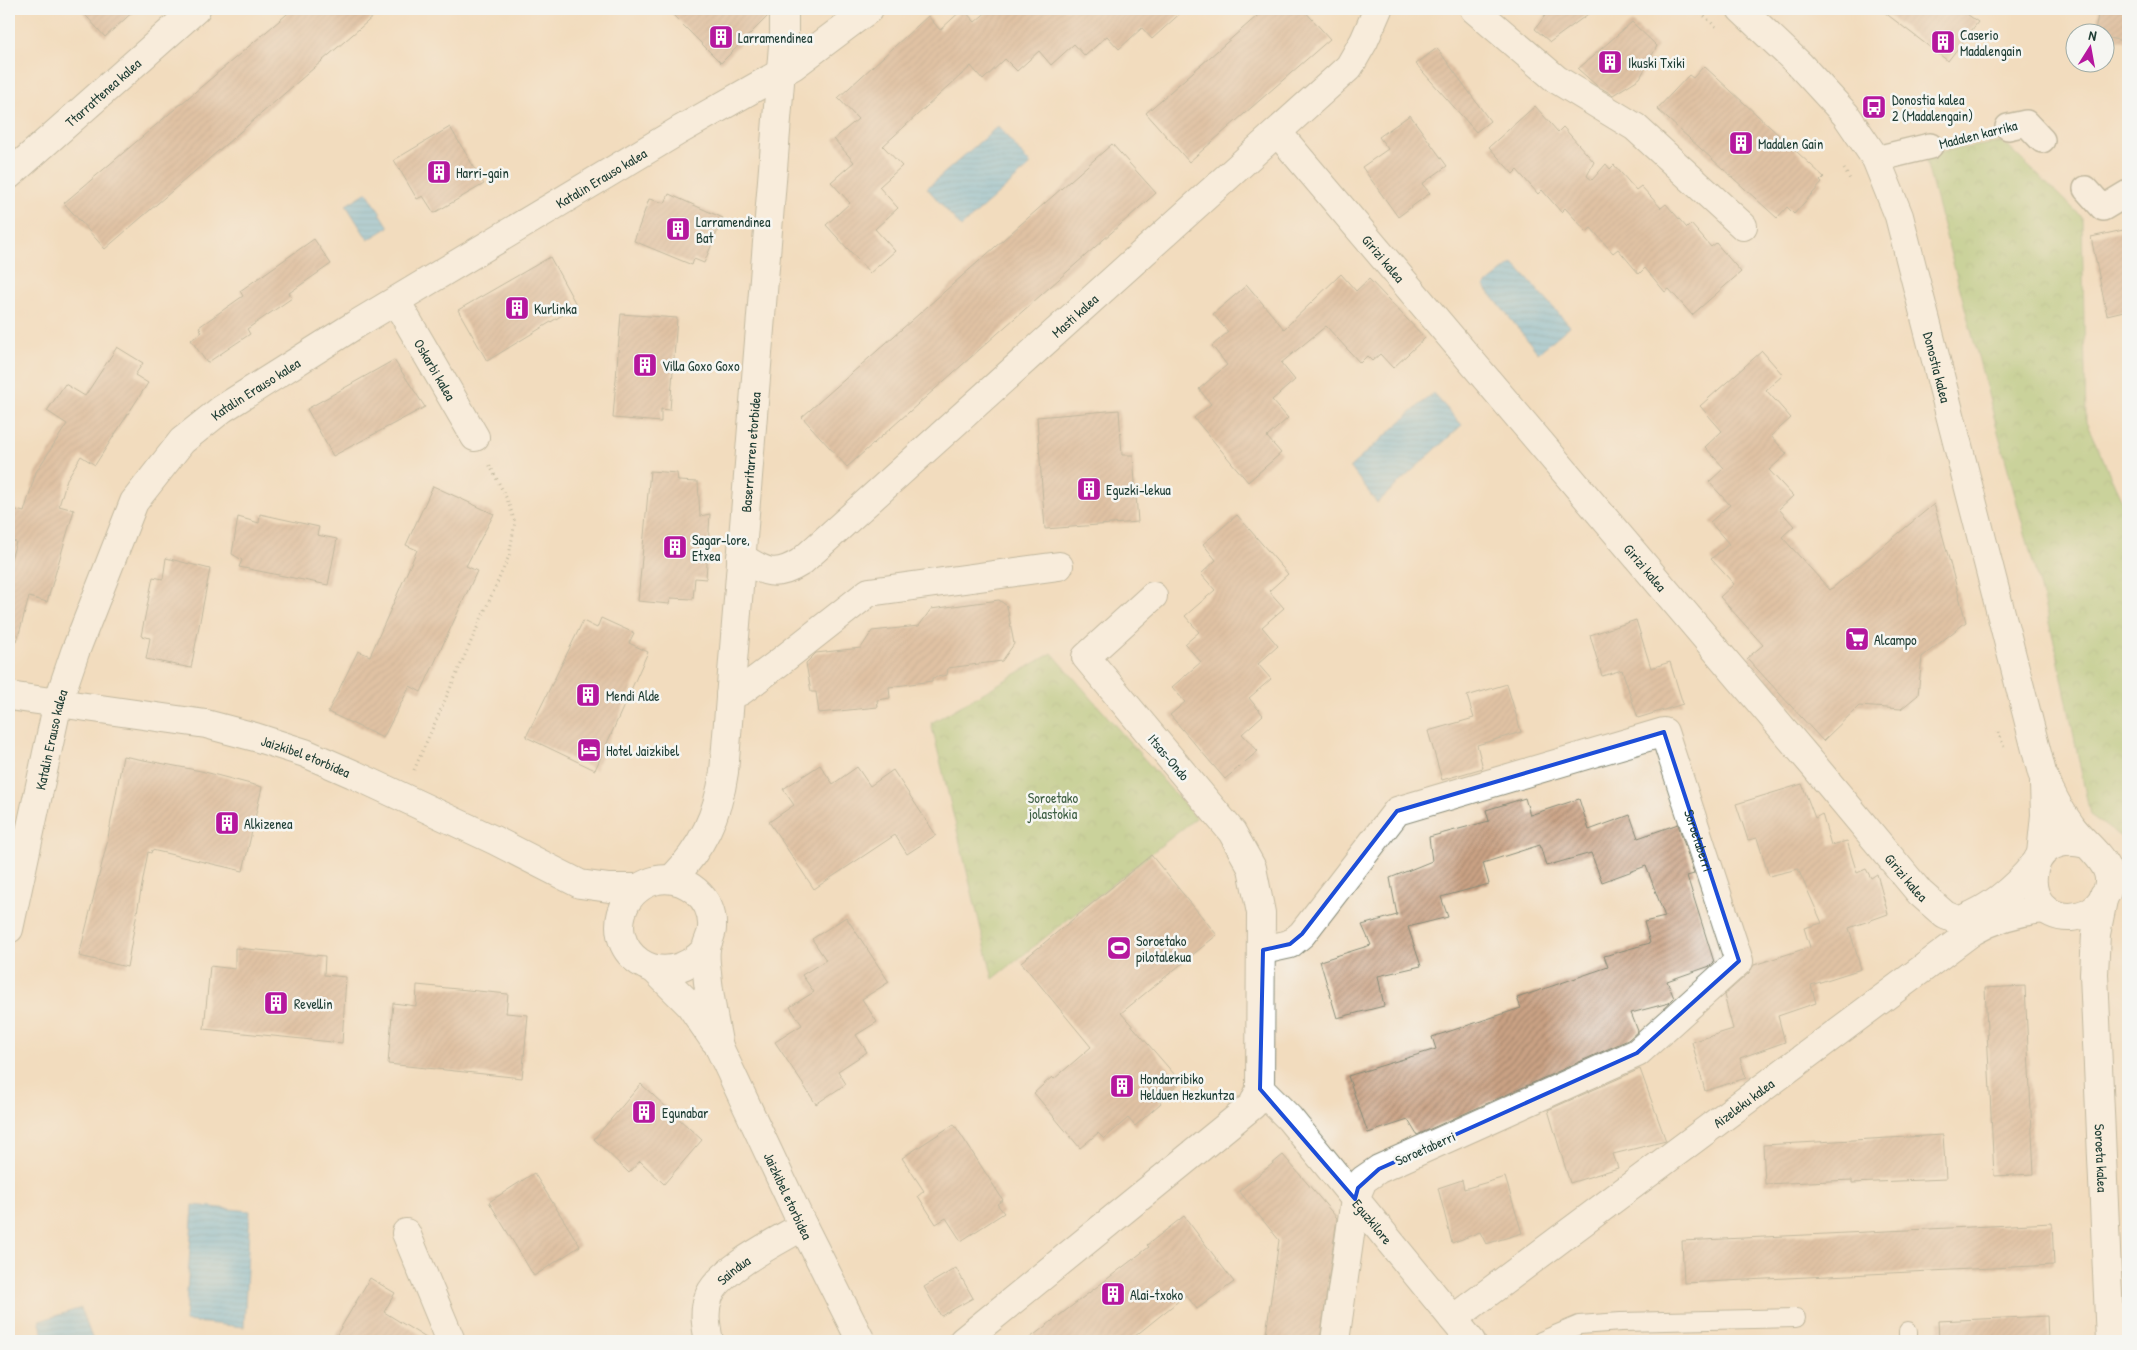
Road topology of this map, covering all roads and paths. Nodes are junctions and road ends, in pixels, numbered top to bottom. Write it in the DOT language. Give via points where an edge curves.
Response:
graph roads {
  1 [pos="196,9"];
  2 [pos="784,9"];
  3 [pos="869,9"];
  4 [pos="1378,9"];
  5 [pos="1474,9"];
  6 [pos="1697,9"];
  7 [pos="1742,9"];
  8 [pos="1721,32"];
  9 [pos="781,74"];
  10 [pos="2008,127"];
  11 [pos="1278,133"];
  12 [pos="2042,140"];
  13 [pos="1930,146"];
  14 [pos="1876,159"];
  15 [pos="1843,168"];
  16 [pos="9,174"];
  17 [pos="1852,184"];
  18 [pos="2086,190"];
  19 [pos="2128,193"];
  20 [pos="1743,226"];
  21 [pos="396,301"];
  22 [pos="475,437"];
  23 [pos="741,556"];
  24 [pos="1058,566"];
  25 [pos="1153,596"];
  26 [pos="730,695"];
  27 [pos="9,696"];
  28 [pos="58,702"];
  29 [pos="1997,726"];
  30 [pos="9,743"];
  31 [pos="9,759"];
  32 [pos="2042,773"];
  33 [pos="402,798"];
  34 [pos="2086,844"];
  35 [pos="2037,860"];
  36 [pos="672,879"];
  37 [pos="580,884"];
  38 [pos="639,888"];
  39 [pos="2104,895"];
  40 [pos="2051,912"];
  41 [pos="9,929"];
  42 [pos="621,933"];
  43 [pos="706,949"];
  44 [pos="1262,950"];
  45 [pos="655,970"];
  46 [pos="2094,974"];
  47 [pos="719,1047"];
  48 [pos="1260,1089"];
  49 [pos="1355,1199"];
  50 [pos="803,1226"];
  51 [pos="406,1233"];
  52 [pos="1796,1318"];
  53 [pos="1462,1331"];
  54 [pos="451,1341"];
  55 [pos="709,1341"];
  56 [pos="861,1341"];
  57 [pos="963,1341"];
  58 [pos="1335,1341"];
  59 [pos="1541,1341"];
  60 [pos="2110,1341"];
  1 -- 16 [label="street, Ttarrattenea kalea"];
  2 -- 9 [label="street, Baserritarren etorbidea"];
  3 -- 9 [label="street, Katalin Erauso kalea"];
  4 -- 11 [label="street, Masti kalea" via="1349,66"];
  5 -- 20 [label="street" via="1556,79 1635,127"];
  6 -- 8 [label="path"];
  7 -- 14 [label="street, Donostia kalea" via="1846,115"];
  9 -- 21 [label="street, Katalin Erauso kalea" via="680,130"];
  9 -- 23 [label="street, Baserritarren etorbidea"];
  10 -- 12 [label="street, Madalen karrika" via="2026,123"];
  10 -- 13 [label="path, Madalen karrika"];
  11 -- 23 [label="street, Masti kalea" via="801,562 788,571 772,573"];
  11 -- 35 [label="street, Girizi kalea" via="1920,893 1945,915 1963,919 1998,900 2018,884"];
  13 -- 14 [label="street, Madalen karrika"];
  14 -- 32 [label="street, Donostia kalea" via="1899,216"];
  15 -- 17 [label="path"];
  18 -- 19 [label="street" via="2103,208"];
  21 -- 22 [label="street, Oskarbi kalea"];
  21 -- 28 [label="street, Katalin Erauso kalea" via="222,409 182,441 134,502"];
  22 -- 33 [label="path" via="507,498 515,522 510,556"];
  23 -- 26 [label="street, Baserritarren etorbidea"];
  24 -- 26 [label="street" via="869,592 742,691"];
  25 -- 44 [label="street, Itsas-Ondo" via="1086,657 1232,832 1252,868 1261,913"];
  26 -- 36 [label="street, Baserritarren etorbidea" via="724,772 716,812 698,848"];
  27 -- 28 [label="street, Jaizkibel etorbidea"];
  28 -- 33 [label="street, Jaizkibel etorbidea" via="197,723 256,736 305,754"];
  28 -- 41 [label="street, Katalin Erauso kalea"];
  29 -- 32 [label="path" via="2001,744 2011,757"];
  30 -- 31 [label="path"];
  32 -- 34 [label="street, Donostia kalea" via="2060,810"];
  32 -- 35 [label="street, Donostia kalea" via="2045,815"];
  33 -- 37 [label="street, Jaizkibel etorbidea"];
  34 -- 35 [label="street" via="2063,841 2050,846"];
  34 -- 39 [label="street, Donostia kalea" via="2096,851 2108,872"];
  35 -- 40 [label="street, Donostia kalea" via="2032,878 2034,891 2038,901"];
  36 -- 38 [label="street, Jaizkibel etorbidea" via="649,882"];
  36 -- 43 [label="street, Jaizkibel etorbidea" via="693,888 707,905 712,927"];
  37 -- 38 [label="street, Jaizkibel etorbidea"];
  37 -- 42 [label="street, Jaizkibel etorbidea"];
  38 -- 42 [label="street" via="623,909"];
  39 -- 40 [label="street" via="2088,913 2066,917"];
  39 -- 46 [label="street, Soroeta kalea" via="2096,934"];
  40 -- 46 [label="street, Soroeta kalea" via="2079,940"];
  40 -- 53 [label="street, Aizeleku kalea" via="2009,914 1973,931"];
  42 -- 45 [label="street, Jaizkibel etorbidea" via="629,953"];
  43 -- 45 [label="street" via="684,967 670,971"];
  43 -- 47 [label="street, Jaizkibel etorbidea"];
  44 -- 48 [label="street"];
  44 -- 49 [label="street, Soroetaberri" via="1290,944 1302,934 1397,811 1664,732 1738,961 1636,1053 1370,1174 1363,1180"];
  45 -- 47 [label="street, Jaizkibel etorbidea" via="690,1006"];
  46 -- 60 [label="street, Soroeta kalea"];
  47 -- 50 [label="street, Jaizkibel etorbidea"];
  48 -- 49 [label="street" via="1289,1118"];
  48 -- 57 [label="street" via="1252,1105"];
  49 -- 53 [label="street, Eguzkilore"];
  49 -- 58 [label="street, Eguzkilore"];
  50 -- 55 [label="street, Saindua" via="731,1271 714,1286 706,1308"];
  50 -- 56 [label="street, Jaizkibel etorbidea"];
  51 -- 54 [label="street"];
  52 -- 59 [label="lane" via="1579,1325"];
}
